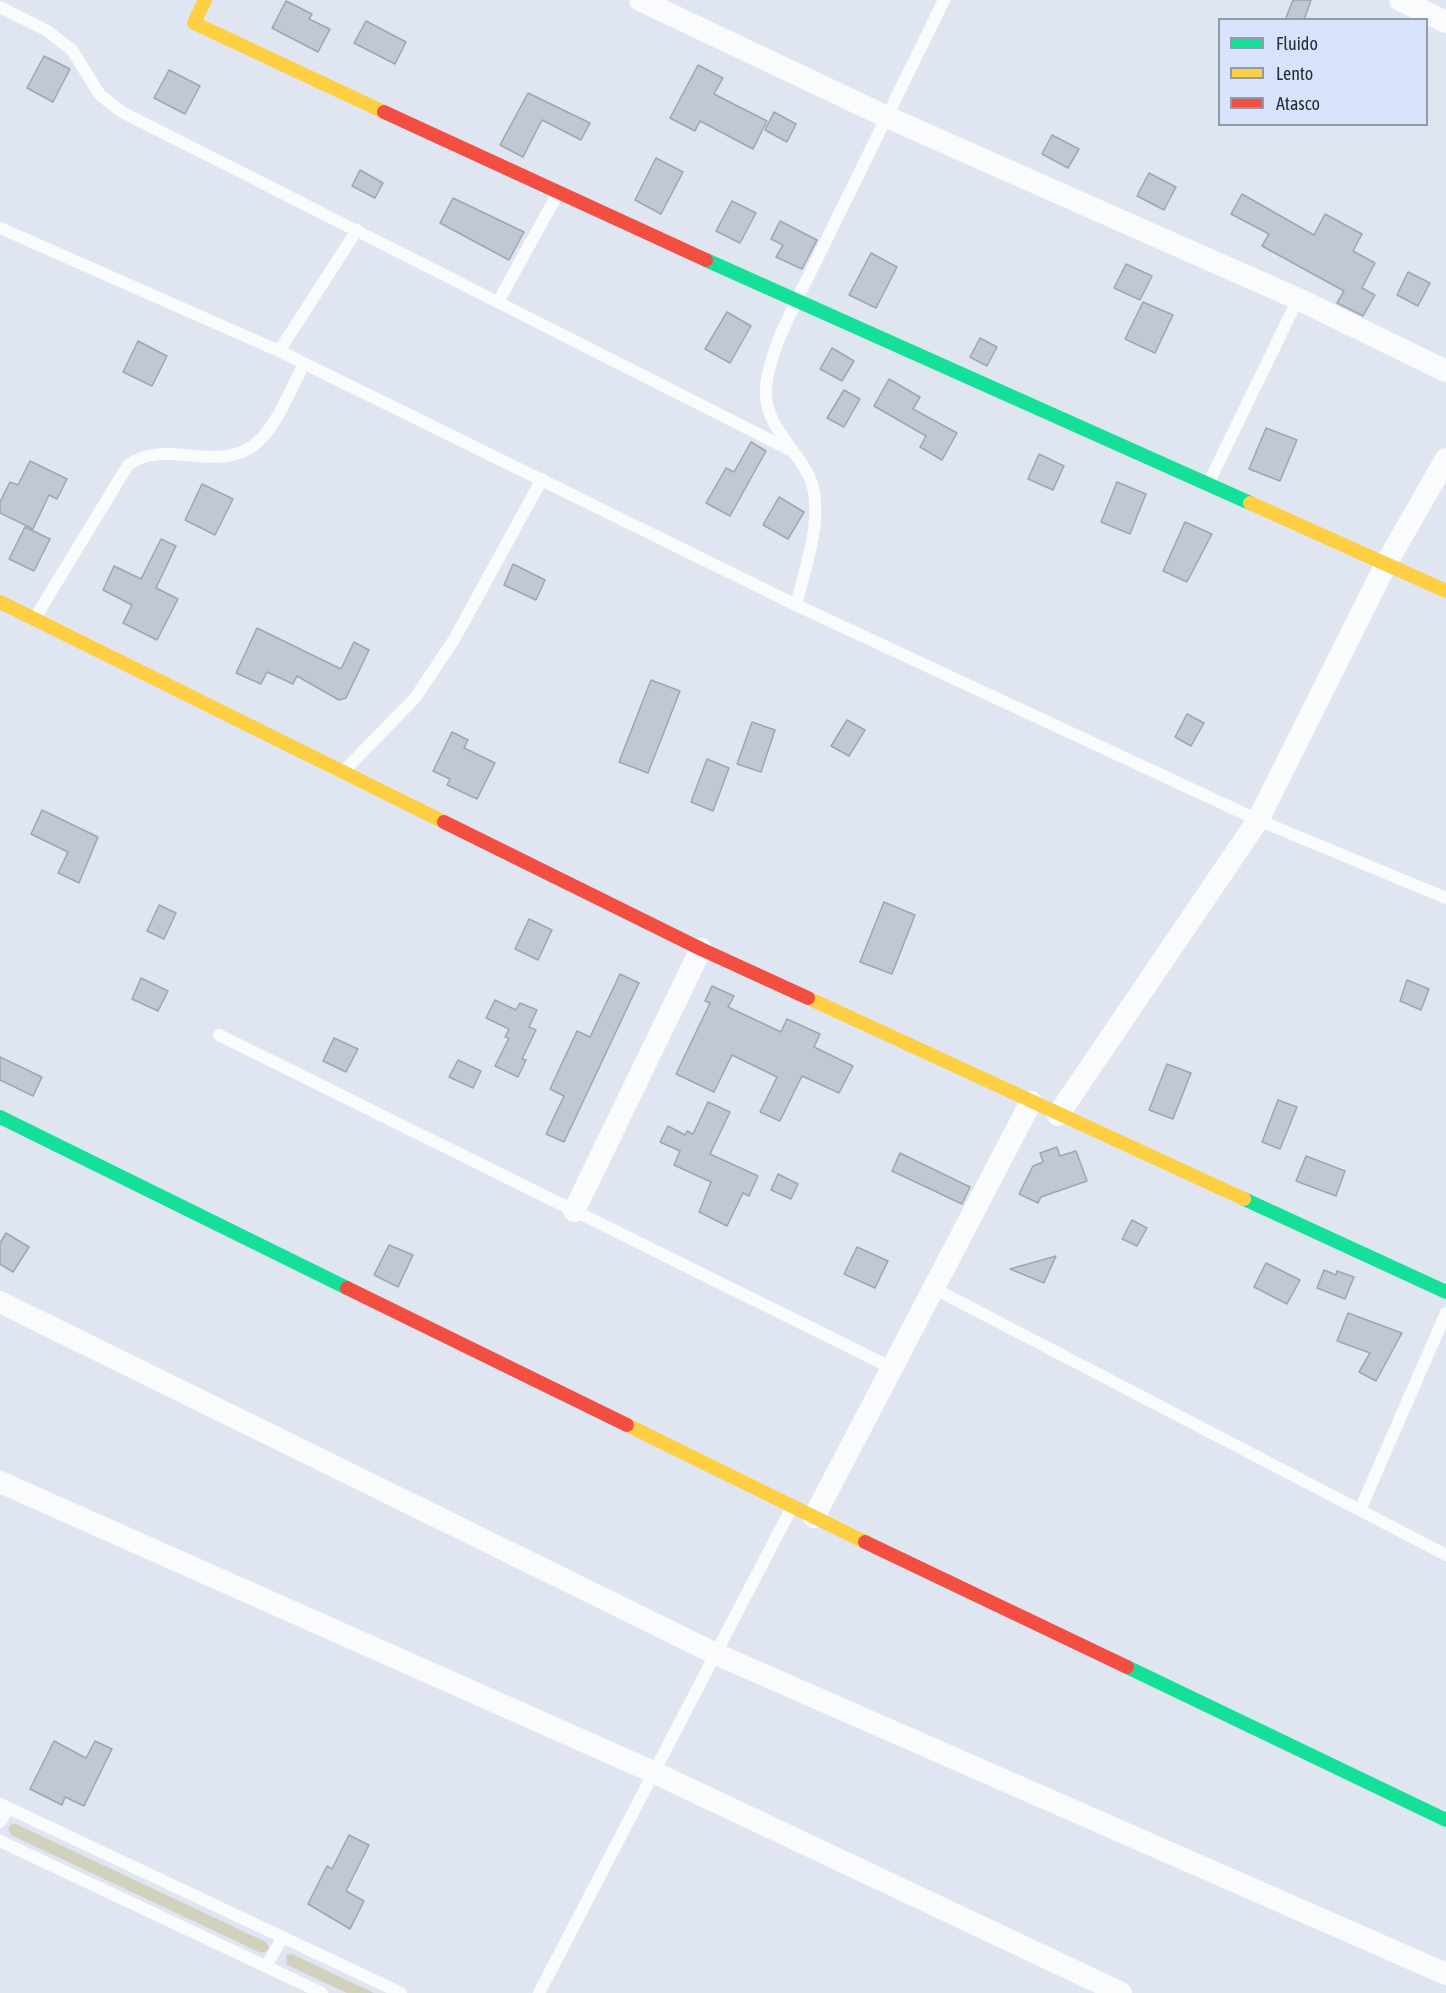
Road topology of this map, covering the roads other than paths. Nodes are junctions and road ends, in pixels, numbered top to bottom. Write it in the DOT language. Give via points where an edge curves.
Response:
graph roads {
  1 [pos="205,0"];
  2 [pos="640,0"];
  3 [pos="944,0"];
  4 [pos="1400,0"];
  5 [pos="0,7"];
  6 [pos="1446,22"];
  7 [pos="887,117"];
  8 [pos="558,194"];
  9 [pos="0,228"];
  10 [pos="357,230"];
  11 [pos="1298,299"];
  12 [pos="798,300"];
  13 [pos="498,302"];
  14 [pos="279,351"];
  15 [pos="304,364"];
  16 [pos="1446,371"];
  17 [pos="790,450"];
  18 [pos="1446,459"];
  19 [pos="542,479"];
  20 [pos="1208,486"];
  21 [pos="1386,564"];
  22 [pos="1446,591"];
  23 [pos="0,602"];
  24 [pos="796,605"];
  25 [pos="34,619"];
  26 [pos="343,772"];
  27 [pos="1258,820"];
  28 [pos="1446,898"];
  29 [pos="700,949"];
  30 [pos="219,1035"];
  31 [pos="1031,1102"];
  32 [pos="1058,1115"];
  33 [pos="0,1117"];
  34 [pos="574,1211"];
  35 [pos="933,1288"];
  36 [pos="1446,1292"];
  37 [pos="0,1302"];
  38 [pos="1446,1313"];
  39 [pos="892,1368"];
  40 [pos="0,1482"];
  41 [pos="793,1507"];
  42 [pos="1360,1510"];
  43 [pos="814,1517"];
  44 [pos="1446,1555"];
  45 [pos="716,1654"];
  46 [pos="653,1772"];
  47 [pos="4,1806"];
  48 [pos="1446,1820"];
  49 [pos="0,1822"];
  50 [pos="0,1841"];
  51 [pos="283,1937"];
  52 [pos="266,1966"];
  53 [pos="1446,1974"];
  54 [pos="322,1993"];
  55 [pos="401,1993"];
  56 [pos="539,1993"];
  57 [pos="1122,1993"];
  1 -- 8 [label="street" via="194,23"];
  2 -- 7 [label="street"];
  3 -- 7 [label="lane"];
  4 -- 6 [label="street"];
  5 -- 10 [label="lane" via="46,30 72,50 100,95 122,112"];
  7 -- 11 [label="street"];
  7 -- 12 [label="lane"];
  8 -- 12 [label="street"];
  8 -- 13 [label="lane"];
  9 -- 14 [label="lane"];
  10 -- 13 [label="lane"];
  10 -- 14 [label="lane"];
  11 -- 16 [label="street"];
  11 -- 20 [label="lane"];
  12 -- 17 [label="lane" via="768,370 766,392 771,415"];
  12 -- 20 [label="street"];
  13 -- 17 [label="lane"];
  14 -- 15 [label="lane"];
  15 -- 19 [label="lane"];
  15 -- 25 [label="lane" via="268,430 244,452 218,459 145,455 128,465"];
  17 -- 24 [label="lane" via="810,478 816,515"];
  18 -- 21 [label="street"];
  19 -- 24 [label="lane"];
  19 -- 26 [label="lane" via="444,655 414,698"];
  20 -- 21 [label="street"];
  21 -- 22 [label="street"];
  21 -- 27 [label="street"];
  23 -- 25 [label="street"];
  24 -- 27 [label="lane"];
  25 -- 26 [label="street"];
  26 -- 29 [label="street"];
  27 -- 28 [label="lane"];
  27 -- 32 [label="street"];
  29 -- 31 [label="street"];
  29 -- 34 [label="street"];
  30 -- 34 [label="lane"];
  31 -- 32 [label="street"];
  31 -- 35 [label="street"];
  32 -- 36 [label="street"];
  33 -- 41 [label="street"];
  34 -- 39 [label="lane"];
  35 -- 39 [label="street"];
  35 -- 42 [label="lane"];
  37 -- 45 [label="street"];
  38 -- 42 [label="lane"];
  39 -- 43 [label="street"];
  40 -- 46 [label="street"];
  41 -- 43 [label="street"];
  41 -- 45 [label="lane"];
  42 -- 44 [label="lane"];
  43 -- 48 [label="street"];
  45 -- 46 [label="lane"];
  45 -- 53 [label="street"];
  46 -- 56 [label="lane"];
  46 -- 57 [label="street"];
  47 -- 49 [label="lane"];
  47 -- 51 [label="lane"];
  50 -- 52 [label="lane"];
  51 -- 52 [label="lane"];
  51 -- 55 [label="lane"];
  52 -- 54 [label="lane"];
}
